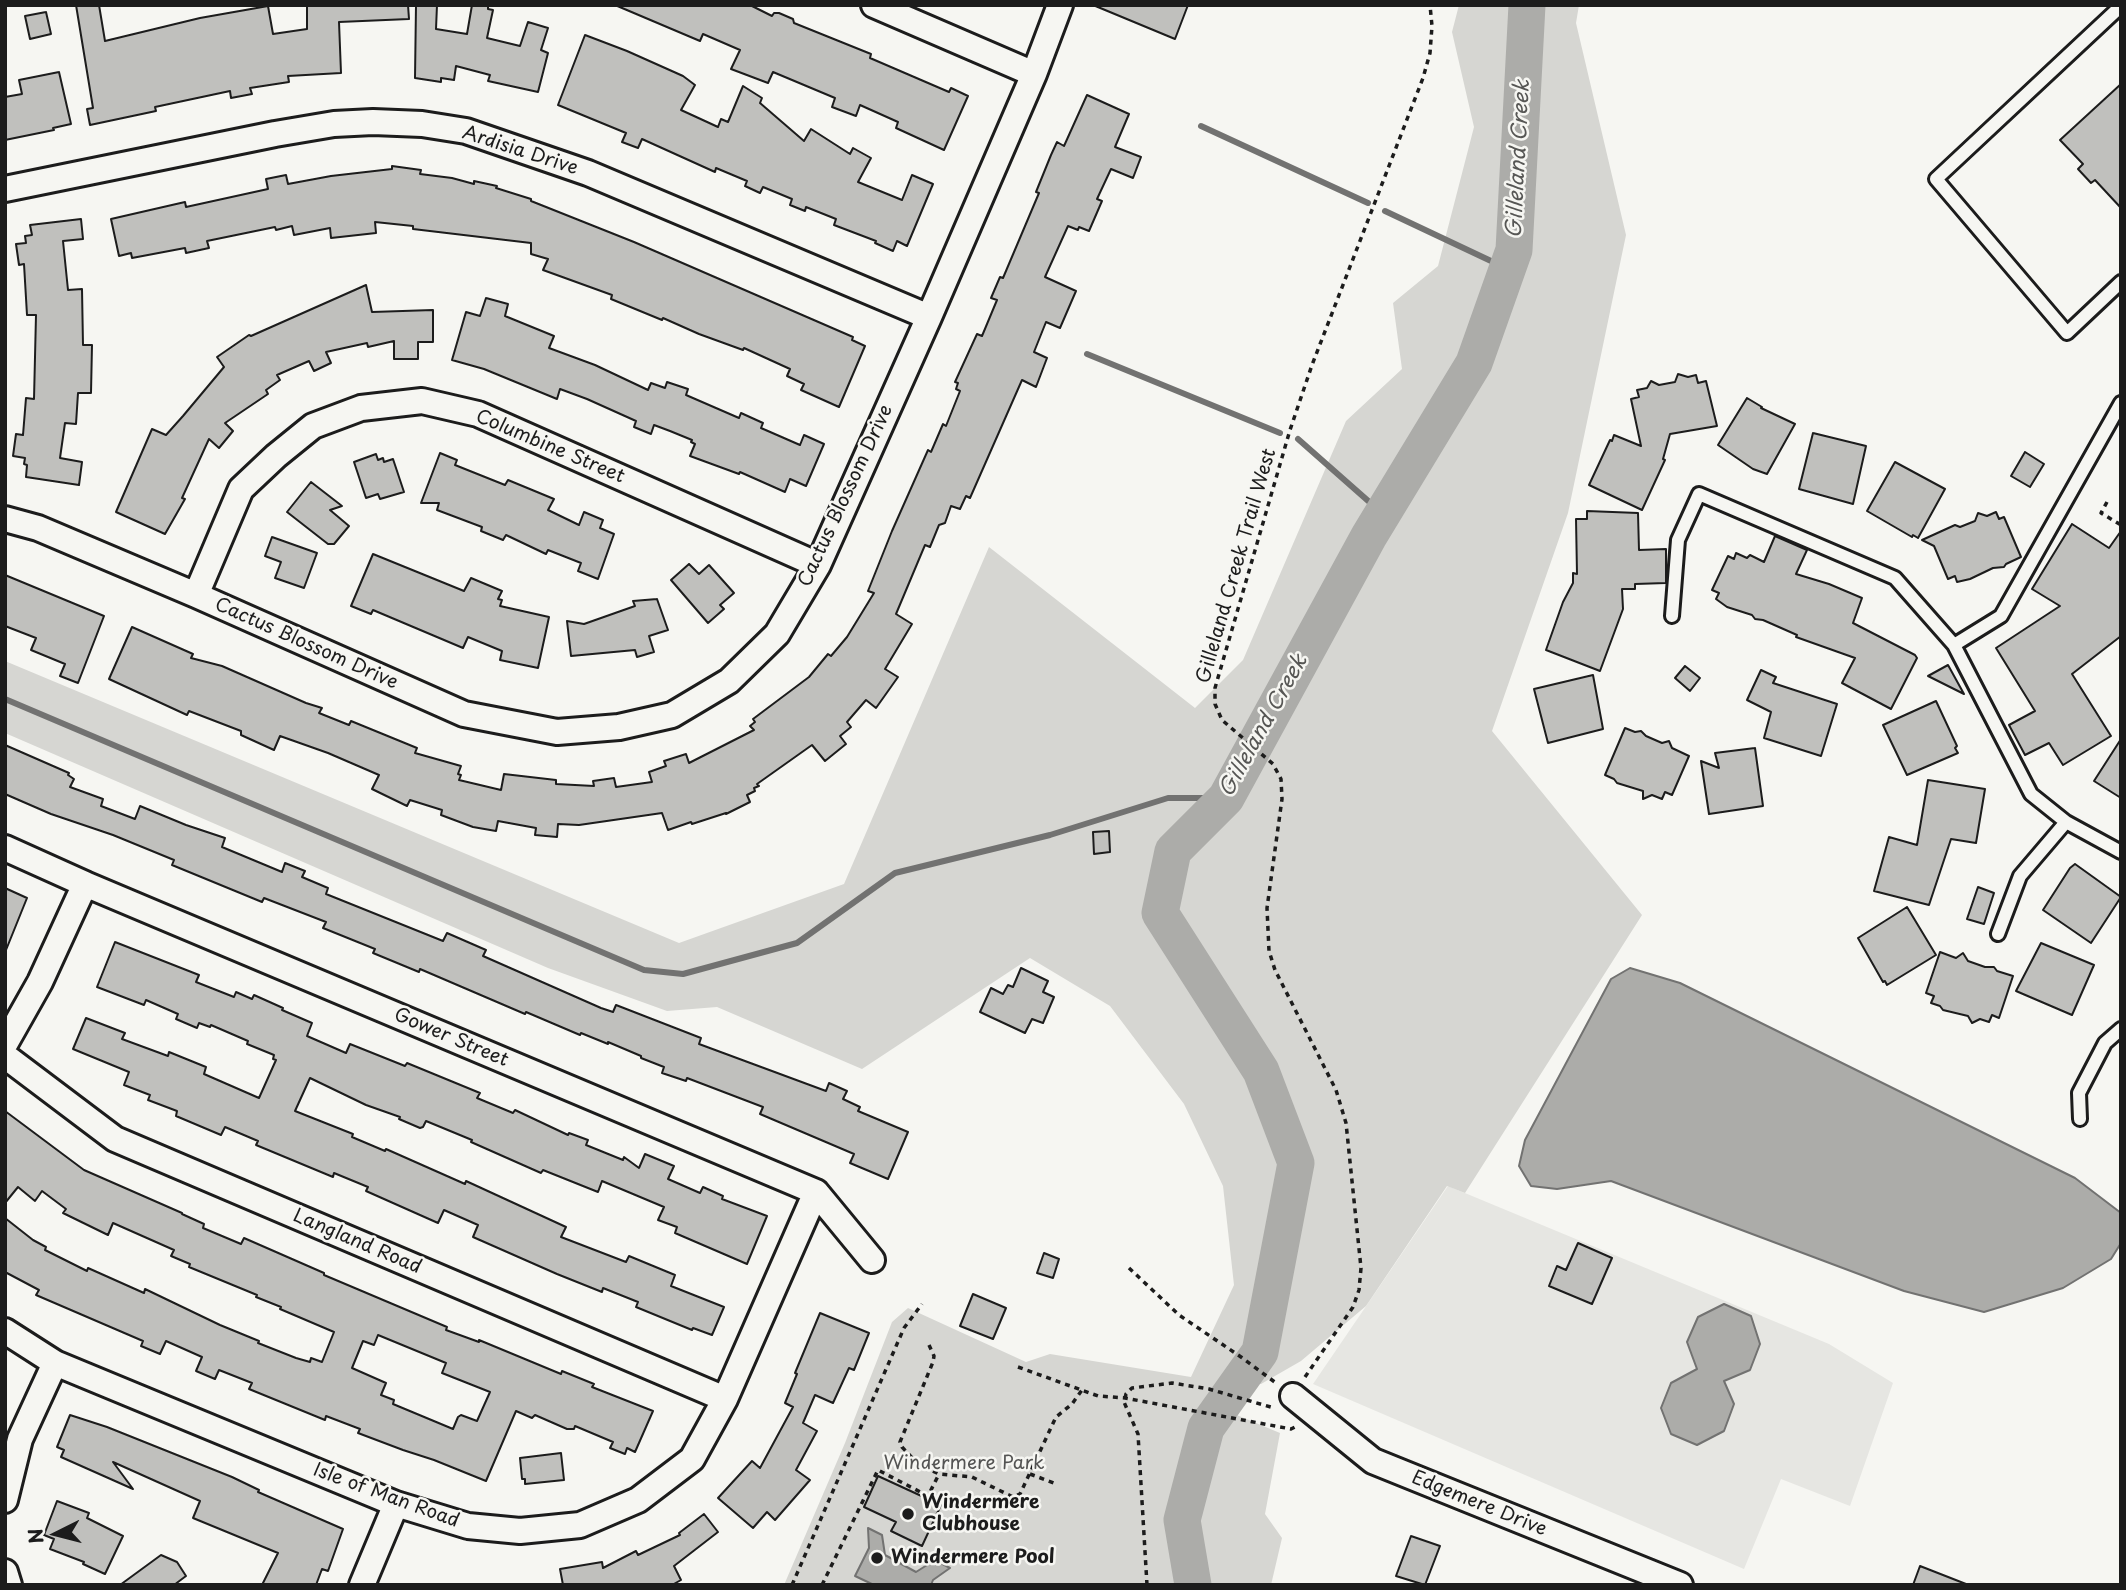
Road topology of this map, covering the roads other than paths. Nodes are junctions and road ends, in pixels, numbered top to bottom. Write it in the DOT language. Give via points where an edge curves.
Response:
graph roads {
  1 [pos="874,5"];
  2 [pos="1060,5"];
  3 [pos="2121,6"];
  4 [pos="1034,74"];
  5 [pos="5,189"];
  6 [pos="2121,282"];
  7 [pos="929,317"];
  8 [pos="2121,403"];
  9 [pos="5,519"];
  10 [pos="818,565"];
  11 [pos="196,596"];
  12 [pos="1672,616"];
  13 [pos="1954,645"];
  14 [pos="2066,822"];
  15 [pos="5,848"];
  16 [pos="2121,852"];
  17 [pos="85,884"];
  18 [pos="1998,934"];
  19 [pos="2121,1029"];
  20 [pos="5,1044"];
  21 [pos="5,1056"];
  22 [pos="2080,1119"];
  23 [pos="816,1192"];
  24 [pos="873,1260"];
  25 [pos="5,1331"];
  26 [pos="55,1363"];
  27 [pos="1293,1396"];
  28 [pos="725,1399"];
  29 [pos="5,1500"];
  30 [pos="396,1504"];
  31 [pos="5,1572"];
  32 [pos="9,1585"];
  33 [pos="362,1585"];
  34 [pos="1680,1585"];
  1 -- 4 [label="street"];
  2 -- 4 [label="street, Cactus Blossom Drive"];
  3 -- 6 [label="lane" via="1936,179 2067,333"];
  4 -- 7 [label="street, Cactus Blossom Drive"];
  5 -- 7 [label="street, Ardisia Drive" via="334,124 422,124 466,131 588,173"];
  7 -- 10 [label="street, Cactus Blossom Drive"];
  8 -- 13 [label="lane" via="2001,616"];
  9 -- 11 [label="street, Cactus Blossom Drive" via="38,528"];
  10 -- 11 [label="street, Cactus Blossom Drive" via="777,634 729,681 672,715 619,727 557,732 464,714"];
  10 -- 11 [label="street, Columbine Street" via="478,414 422,401 361,408 313,426 276,456 241,489"];
  12 -- 13 [label="lane" via="1678,540 1699,494 1895,578"];
  13 -- 14 [label="lane" via="2031,794"];
  14 -- 16 [label="lane"];
  14 -- 18 [label="lane" via="2020,876"];
  15 -- 17 [label="street, Gower Street"];
  17 -- 20 [label="street" via="40,982"];
  17 -- 23 [label="street, Gower Street"];
  19 -- 22 [label="lane" via="2105,1043 2079,1093"];
  21 -- 28 [label="street, Langland Road" via="115,1139"];
  23 -- 24 [label="street, Gower Street"];
  23 -- 28 [label="street, Isle of Man Road"];
  25 -- 26 [label="street, Isle of Man Road"];
  26 -- 29 [label="street" via="20,1439"];
  26 -- 30 [label="street, Isle of Man Road"];
  27 -- 34 [label="street, Edgemere Drive" via="1373,1461"];
  28 -- 30 [label="street, Isle of Man Road" via="692,1460 638,1500 580,1525 520,1531 468,1526"];
  30 -- 33 [label="street"];
  31 -- 32 [label="street"];
}
